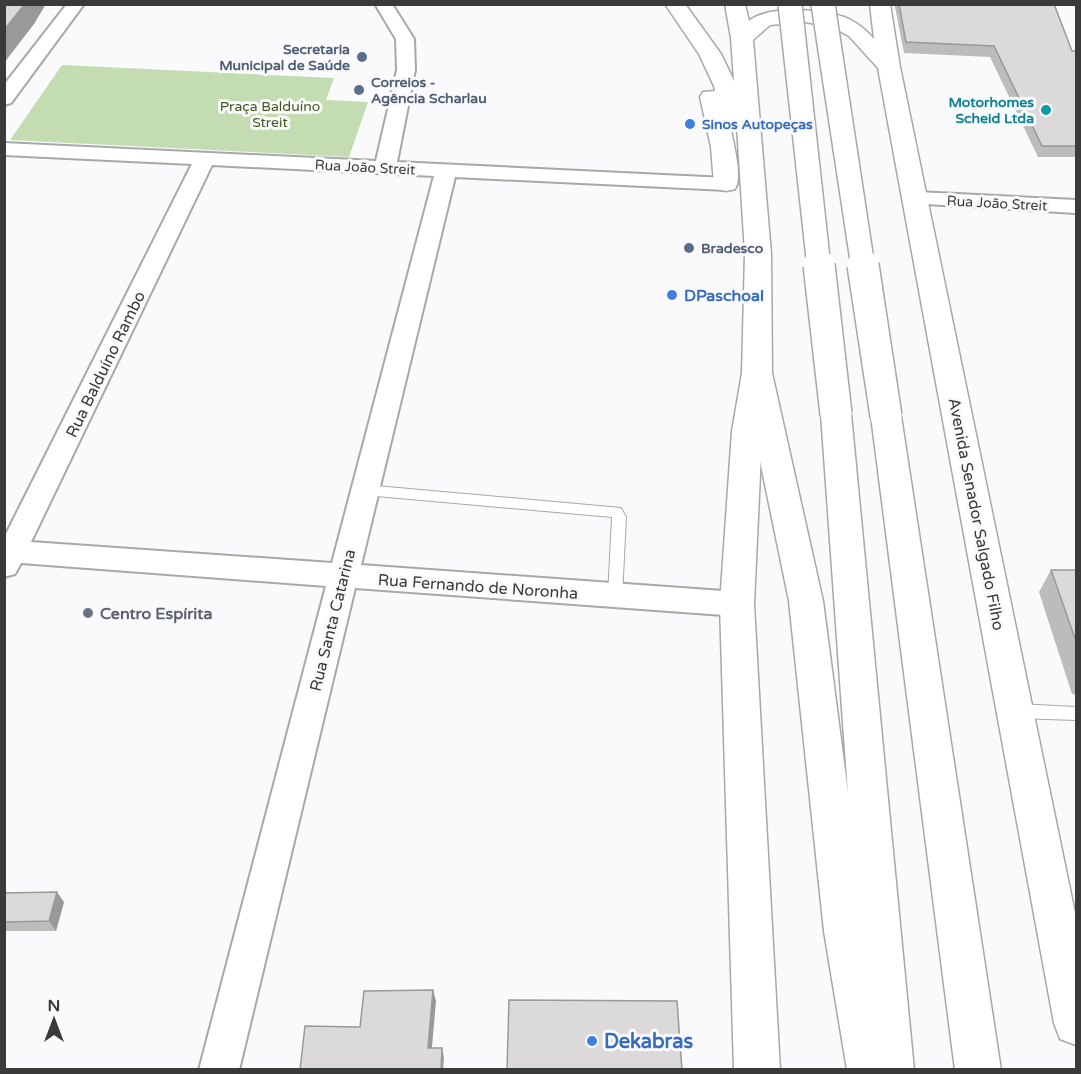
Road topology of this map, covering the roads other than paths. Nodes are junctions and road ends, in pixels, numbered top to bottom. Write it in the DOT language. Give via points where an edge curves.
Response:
graph roads {
  1 [pos="76,4"];
  2 [pos="383,4"];
  3 [pos="658,4"];
  4 [pos="675,4"];
  5 [pos="735,4"];
  6 [pos="790,4"];
  7 [pos="823,4"];
  8 [pos="871,8"];
  9 [pos="742,38"];
  10 [pos="889,67"];
  11 [pos="4,99"];
  12 [pos="4,149"];
  13 [pos="206,159"];
  14 [pos="386,168"];
  15 [pos="446,171"];
  16 [pos="726,183"];
  17 [pos="917,198"];
  18 [pos="1077,207"];
  19 [pos="758,254"];
  20 [pos="757,373"];
  21 [pos="365,490"];
  22 [pos="7,557"];
  23 [pos="343,576"];
  24 [pos="615,596"];
  25 [pos="737,604"];
  26 [pos="1015,711"];
  27 [pos="1077,714"];
  28 [pos="1077,1023"];
  29 [pos="219,1070"];
  30 [pos="756,1070"];
  31 [pos="870,1070"];
  32 [pos="891,1070"];
  33 [pos="978,1070"];
  1 -- 11 [label="street"];
  2 -- 14 [label="street" via="405,39 406,70"];
  3 -- 16 [label="main road" via="689,49 714,103"];
  4 -- 19 [label="main road" via="681,18 711,55 727,91"];
  5 -- 9 [label="main road"];
  6 -- 32 [label="main road, bridge" via="836,414"];
  7 -- 33 [label="main road, bridge" via="886,416"];
  8 -- 10 [label="main road, Avenida Senador Salgado Filho"];
  9 -- 10 [label="main road" via="764,19 805,16 838,22 856,32"];
  9 -- 19 [label="main road"];
  10 -- 17 [label="main road, Avenida Senador Salgado Filho"];
  12 -- 13 [label="street, Rua João Streit"];
  13 -- 14 [label="street, Rua João Streit"];
  13 -- 22 [label="street, Rua Balduíno Rambo"];
  14 -- 15 [label="street, Rua João Streit"];
  15 -- 16 [label="street, Rua João Streit"];
  15 -- 21 [label="street, Rua Santa Catarina"];
  17 -- 18 [label="street, Rua João Streit"];
  17 -- 26 [label="main road, Avenida Senador Salgado Filho"];
  19 -- 20 [label="main road"];
  20 -- 25 [label="main road" via="747,431"];
  20 -- 31 [label="main road" via="806,601 845,931"];
  21 -- 23 [label="street, Rua Santa Catarina"];
  21 -- 24 [label="lane" via="616,512 619,517"];
  22 -- 23 [label="street, Rua Fernando de Noronha"];
  23 -- 24 [label="street, Rua Fernando de Noronha"];
  23 -- 29 [label="street, Rua Santa Catarina"];
  24 -- 25 [label="street, Rua Fernando de Noronha"];
  25 -- 30 [label="main road"];
  26 -- 27 [label="lane"];
  26 -- 28 [label="main road, Avenida Senador Salgado Filho"];
}
